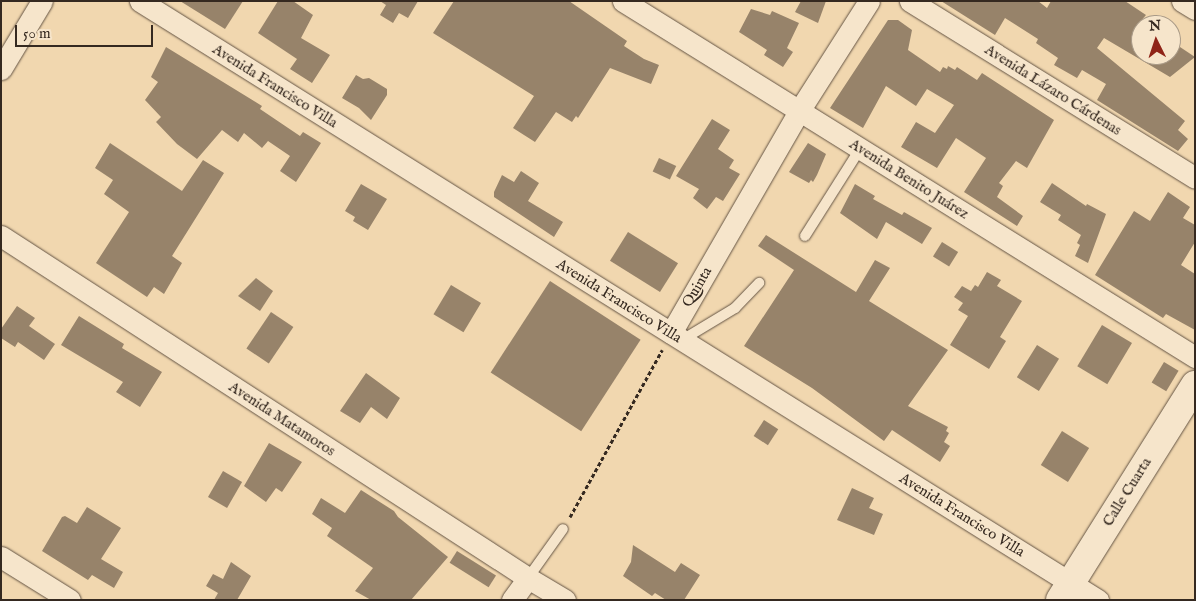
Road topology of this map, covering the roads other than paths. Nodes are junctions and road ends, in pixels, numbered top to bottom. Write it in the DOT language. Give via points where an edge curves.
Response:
graph roads {
  1 [pos="42,1"];
  2 [pos="140,1"];
  3 [pos="623,1"];
  4 [pos="869,1"];
  5 [pos="910,1"];
  6 [pos="1182,1"];
  7 [pos="1195,10"];
  8 [pos="1,69"];
  9 [pos="799,111"];
  10 [pos="860,149"];
  11 [pos="1195,178"];
  12 [pos="1,236"];
  13 [pos="805,236"];
  14 [pos="759,284"];
  15 [pos="676,337"];
  16 [pos="1195,356"];
  17 [pos="1195,385"];
  18 [pos="563,528"];
  19 [pos="1,557"];
  20 [pos="528,578"];
  21 [pos="1065,591"];
  22 [pos="70,600"];
  23 [pos="512,600"];
  24 [pos="565,600"];
  25 [pos="1098,600"];
  1 -- 8 [label="street"];
  2 -- 15 [label="street, Avenida Francisco Villa"];
  3 -- 9 [label="street, Avenida Benito Juárez"];
  4 -- 9 [label="street, Quinta"];
  5 -- 11 [label="street, Avenida Lázaro Cárdenas"];
  6 -- 7 [label="street"];
  9 -- 10 [label="street, Avenida Benito Juárez"];
  9 -- 15 [label="street, Quinta"];
  10 -- 13 [label="lane"];
  10 -- 16 [label="street, Avenida Benito Juárez"];
  12 -- 20 [label="street, Avenida Matamoros"];
  14 -- 15 [label="lane" via="735,308"];
  15 -- 21 [label="street, Avenida Francisco Villa"];
  17 -- 21 [label="street, Calle Cuarta"];
  18 -- 20 [label="lane"];
  19 -- 22 [label="street"];
  20 -- 23 [label="street"];
  20 -- 24 [label="street, Avenida Matamoros"];
  21 -- 25 [label="street, Avenida Francisco Villa"];
}
